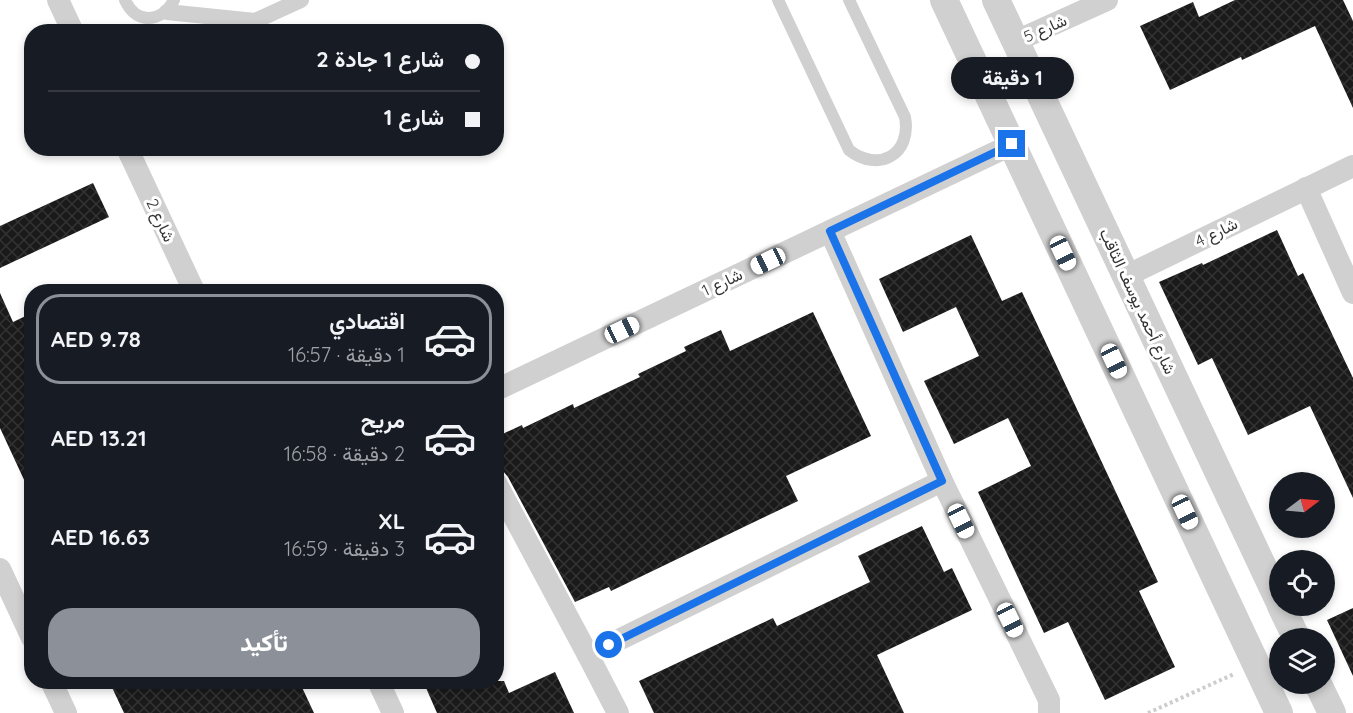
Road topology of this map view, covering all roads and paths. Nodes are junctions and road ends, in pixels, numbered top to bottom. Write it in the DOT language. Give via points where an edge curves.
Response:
graph roads {
  1 [pos="58,0"];
  2 [pos="125,0"];
  3 [pos="301,0"];
  4 [pos="778,0"];
  5 [pos="849,0"];
  6 [pos="944,0"];
  7 [pos="996,0"];
  8 [pos="1107,0"];
  9 [pos="170,6"];
  10 [pos="69,24"];
  11 [pos="1016,41"];
  12 [pos="1012,144"];
  13 [pos="132,156"];
  14 [pos="1353,166"];
  15 [pos="1306,188"];
  16 [pos="830,231"];
  17 [pos="1125,276"];
  18 [pos="191,284"];
  19 [pos="1353,293"];
  20 [pos="504,386"];
  21 [pos="942,481"];
  22 [pos="504,498"];
  23 [pos="0,569"];
  24 [pos="1269,581"];
  25 [pos="24,621"];
  26 [pos="588,655"];
  27 [pos="1256,664"];
  28 [pos="55,689"];
  29 [pos="382,689"];
  30 [pos="1323,694"];
  31 [pos="66,713"];
  32 [pos="393,713"];
  33 [pos="618,713"];
  34 [pos="1049,713"];
  35 [pos="1148,713"];
  36 [pos="1280,713"];
  37 [pos="1332,713"];
  1 -- 10 [label="street"];
  2 -- 9 [label="lane" via="133,13 141,17 159,17"];
  3 -- 9 [label="street" via="255,21"];
  4 -- 5 [label="lane" via="849,150 858,157 880,161 890,157 905,140 905,117"];
  6 -- 12 [label="street"];
  7 -- 11 [label="street, شارع أحمد يوسف الثاقب"];
  8 -- 11 [label="street, شارع 5"];
  11 -- 17 [label="street, شارع أحمد يوسف الثاقب"];
  12 -- 16 [label="street, شارع 1"];
  12 -- 27 [label="street"];
  13 -- 18 [label="street, شارع 2"];
  14 -- 15 [label="street, شارع 4"];
  15 -- 17 [label="street, شارع 4"];
  15 -- 19 [label="street"];
  16 -- 20 [label="street, شارع 1"];
  16 -- 21 [label="street"];
  17 -- 24 [label="street, شارع أحمد يوسف الثاقب"];
  21 -- 26 [label="street"];
  21 -- 34 [label="street" via="1048,700"];
  22 -- 26 [label="street"];
  23 -- 25 [label="street"];
  26 -- 33 [label="street"];
  27 -- 35 [label="path"];
  27 -- 36 [label="street"];
  28 -- 31 [label="street"];
  29 -- 32 [label="street"];
  30 -- 37 [label="street"];
}
